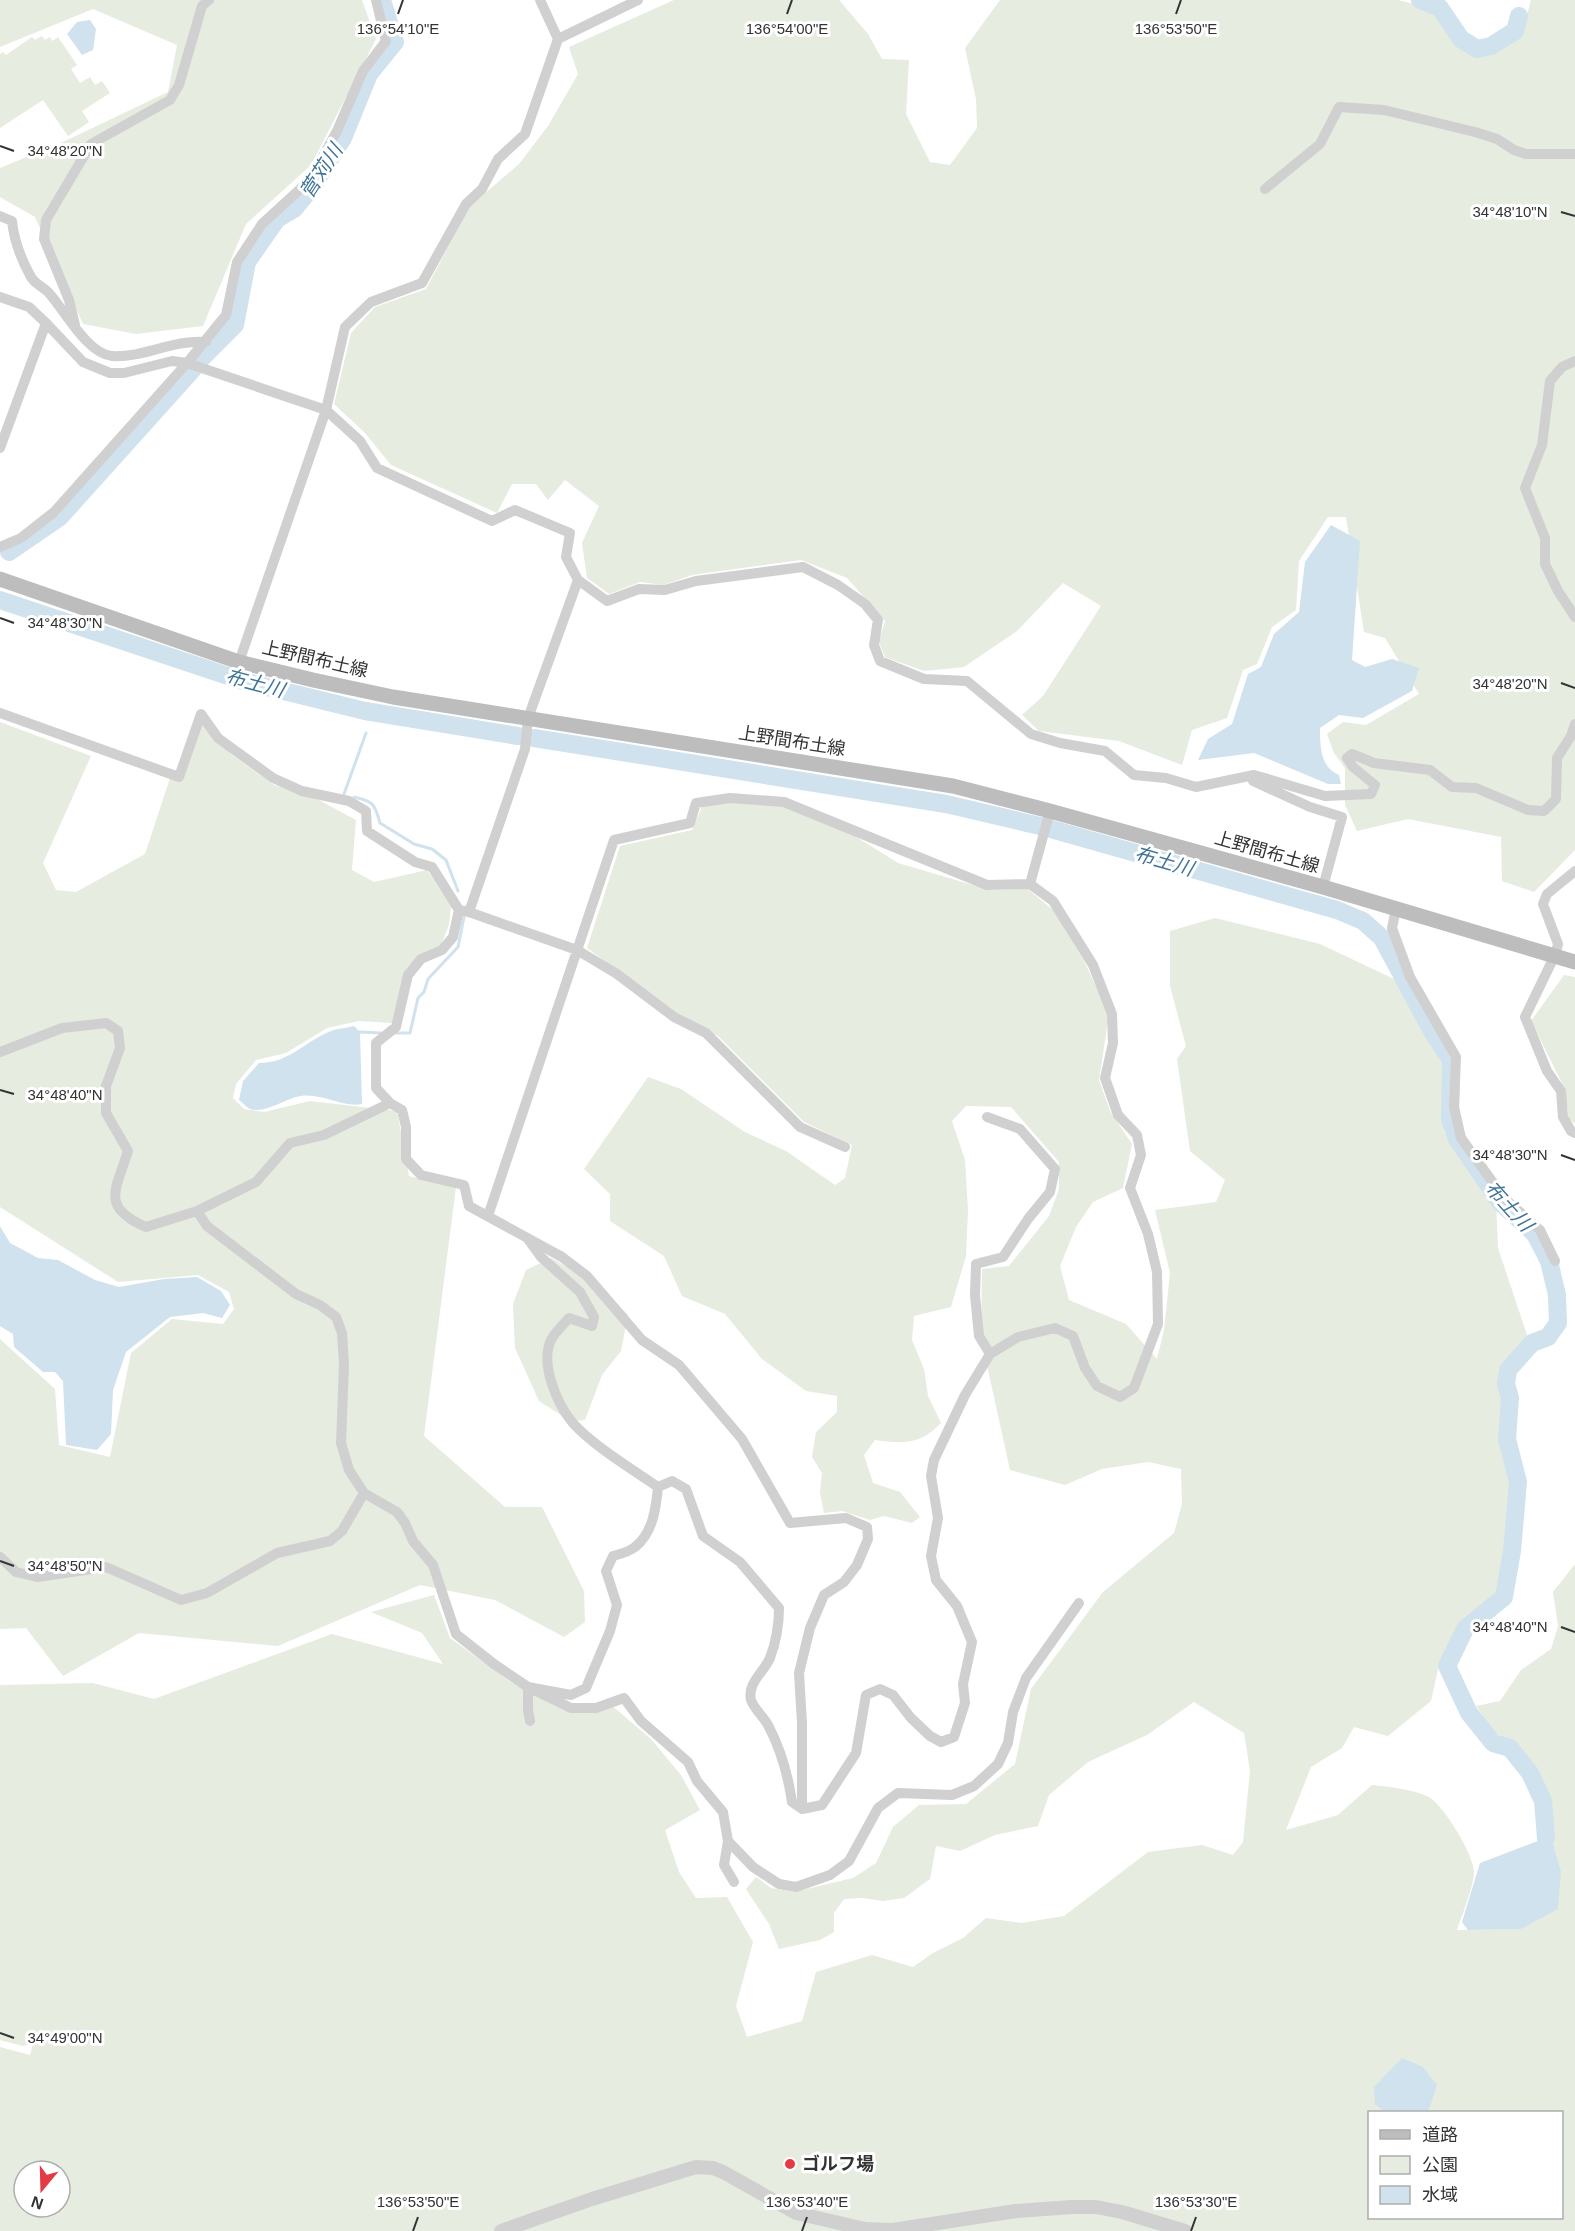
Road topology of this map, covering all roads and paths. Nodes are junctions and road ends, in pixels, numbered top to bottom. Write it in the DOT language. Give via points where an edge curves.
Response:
graph roads {
  1 [pos="209,0"];
  2 [pos="376,0"];
  3 [pos="540,0"];
  4 [pos="638,0"];
  5 [pos="558,39"];
  6 [pos="1575,154"];
  7 [pos="1265,189"];
  8 [pos="0,216"];
  9 [pos="0,297"];
  10 [pos="46,323"];
  11 [pos="75,325"];
  12 [pos="206,342"];
  13 [pos="1575,361"];
  14 [pos="188,363"];
  15 [pos="326,410"];
  16 [pos="0,448"];
  17 [pos="0,547"];
  18 [pos="0,579"];
  19 [pos="578,580"];
  20 [pos="1575,617"];
  21 [pos="239,662"];
  22 [pos="0,712"];
  23 [pos="528,718"];
  24 [pos="1575,724"];
  25 [pos="1238,779"];
  26 [pos="1050,811"];
  27 [pos="1575,871"];
  28 [pos="1029,884"];
  29 [pos="1323,887"];
  30 [pos="1396,909"];
  31 [pos="464,911"];
  32 [pos="577,950"];
  33 [pos="1555,955"];
  34 [pos="1575,962"];
  35 [pos="0,1052"];
  36 [pos="390,1103"];
  37 [pos="987,1117"];
  38 [pos="1575,1133"];
  39 [pos="845,1147"];
  40 [pos="197,1212"];
  41 [pos="488,1216"];
  42 [pos="526,1237"];
  43 [pos="1555,1261"];
  44 [pos="990,1354"];
  45 [pos="658,1487"];
  46 [pos="364,1493"];
  47 [pos="0,1557"];
  48 [pos="1079,1603"];
  49 [pos="528,1687"];
  50 [pos="530,1721"];
  51 [pos="802,1809"];
  52 [pos="728,1841"];
  53 [pos="734,1882"];
  54 [pos="501,2231"];
  55 [pos="1185,2231"];
  1 -- 11 [label="street" via="202,6 170,100 91,144 46,220 44,239"];
  2 -- 12 [label="street" via="386,41 363,71 310,180 262,224 237,262 226,315"];
  3 -- 5 [label="street"];
  4 -- 5 [label="street"];
  5 -- 15 [label="street" via="525,134 498,159 482,189 466,204 422,283 371,302 345,327"];
  6 -- 7 [label="street" via="1526,154 1475,132 1384,110 1339,107 1320,144"];
  8 -- 11 [label="street" via="12,221 33,280"];
  9 -- 10 [label="street" via="29,308"];
  10 -- 14 [label="street" via="82,362 110,373 172,360"];
  10 -- 16 [label="street"];
  11 -- 12 [label="street" via="89,344 108,356 126,356 190,340"];
  12 -- 14 [label="street"];
  13 -- 20 [label="street" via="1562,367 1550,381 1542,445 1525,488 1545,538 1545,564"];
  14 -- 15 [label="street"];
  14 -- 17 [label="street" via="54,512 21,538"];
  15 -- 19 [label="street" via="360,441 377,468 492,521 515,510 570,532 566,557"];
  15 -- 21 [label="street"];
  18 -- 21 [label="main road, 上野間布土線"];
  19 -- 23 [label="street"];
  19 -- 25 [label="street" via="607,602 639,589 665,590 696,581 803,567 865,604 878,620 874,645 880,661 924,679 967,681 1031,734 1105,751 1134,775 1166,778 1196,787"];
  21 -- 23 [label="main road, 上野間布土線" via="393,697"];
  22 -- 31 [label="street" via="179,777 201,714 218,738 273,778 302,791 349,801 366,811 367,831 415,862 432,867"];
  23 -- 26 [label="main road, 上野間布土線" via="953,786"];
  23 -- 31 [label="street" via="525,749"];
  24 -- 25 [label="street" via="1557,758 1556,799 1544,812 1528,810 1476,788 1452,787 1430,770 1374,763 1352,754 1347,758 1353,767 1376,785 1371,794 1325,796 1254,775"];
  25 -- 29 [label="street" via="1255,781 1342,817"];
  26 -- 28 [label="street"];
  26 -- 29 [label="main road, 上野間布土線"];
  27 -- 33 [label="street" via="1547,894 1543,904 1558,944"];
  28 -- 32 [label="street" via="987,885 784,802 730,798 696,803 690,823 614,840"];
  28 -- 44 [label="street" via="1053,901 1076,936 1093,965 1112,1014 1113,1043 1105,1078 1118,1115 1137,1135 1141,1155 1130,1188 1148,1234 1157,1272 1158,1324 1134,1388 1120,1397 1097,1386 1085,1368 1073,1336 1055,1328 1018,1337"];
  29 -- 30 [label="main road, 上野間布土線"];
  30 -- 33 [label="main road, 上野間布土線"];
  30 -- 43 [label="street" via="1392,928 1410,977 1455,1057 1455,1107 1461,1138 1504,1198 1540,1230"];
  31 -- 32 [label="street"];
  31 -- 36 [label="street" via="453,937 442,950 421,959 408,975 396,1027 376,1043 376,1088"];
  32 -- 39 [label="street" via="674,1017 706,1033 800,1127"];
  32 -- 41 [label="street"];
  33 -- 34 [label="main road, 上野間布土線"];
  33 -- 38 [label="street" via="1525,1017 1546,1071 1561,1091 1563,1117"];
  35 -- 40 [label="street" via="62,1028 106,1023 118,1031 120,1048 106,1086 106,1113 128,1151 114,1195 117,1208 127,1219 146,1227"];
  36 -- 40 [label="street" via="324,1135 290,1143 256,1182"];
  36 -- 41 [label="street" via="402,1110 406,1159 421,1175 464,1185 470,1206"];
  37 -- 44 [label="street" via="1020,1129 1055,1169 1050,1192 1003,1257 976,1264 979,1336"];
  40 -- 46 [label="street" via="207,1226 296,1294 336,1317 342,1333 344,1364 341,1443 350,1470"];
  41 -- 42 [label="street"];
  42 -- 45 [label="street" via="541,1257 580,1292 594,1317 592,1326 569,1318 552,1337 547,1370 557,1394 572,1421"];
  42 -- 51 [label="street" via="586,1276 642,1340 679,1365 742,1439 790,1523 846,1518 867,1527 868,1539 857,1564 844,1582 824,1595 810,1628 799,1673"];
  44 -- 51 [label="street" via="934,1460 932,1476 938,1518 931,1556 936,1580 957,1606 972,1642 963,1684 965,1703 954,1737 941,1742 930,1736 893,1695 880,1689 866,1695 856,1753 822,1804"];
  45 -- 49 [label="street" via="656,1512 647,1534 634,1548 613,1556 606,1571 617,1605 586,1688 571,1695"];
  45 -- 51 [label="street" via="672,1481 686,1489 703,1536 740,1562 779,1608 779,1624 769,1660 753,1683 751,1700 782,1755 792,1802"];
  46 -- 47 [label="street" via="342,1531 330,1541 277,1553 207,1593 181,1600 106,1568 37,1577 16,1572"];
  46 -- 49 [label="street" via="397,1512 413,1541 433,1565 456,1634"];
  48 -- 52 [label="street" via="1026,1678 1013,1712 1008,1743 998,1764 974,1786 952,1795 898,1793 878,1808 849,1861 830,1875 796,1887 779,1884 753,1867"];
  49 -- 50 [label="street"];
  49 -- 52 [label="street" via="571,1708 596,1707 624,1698 641,1721 688,1762 723,1812"];
  52 -- 53 [label="street" via="724,1865"];
  54 -- 55 [label="street" via="696,2167 723,2172 796,2213 865,2229 894,2230 1016,2211 1096,2207"];
}
